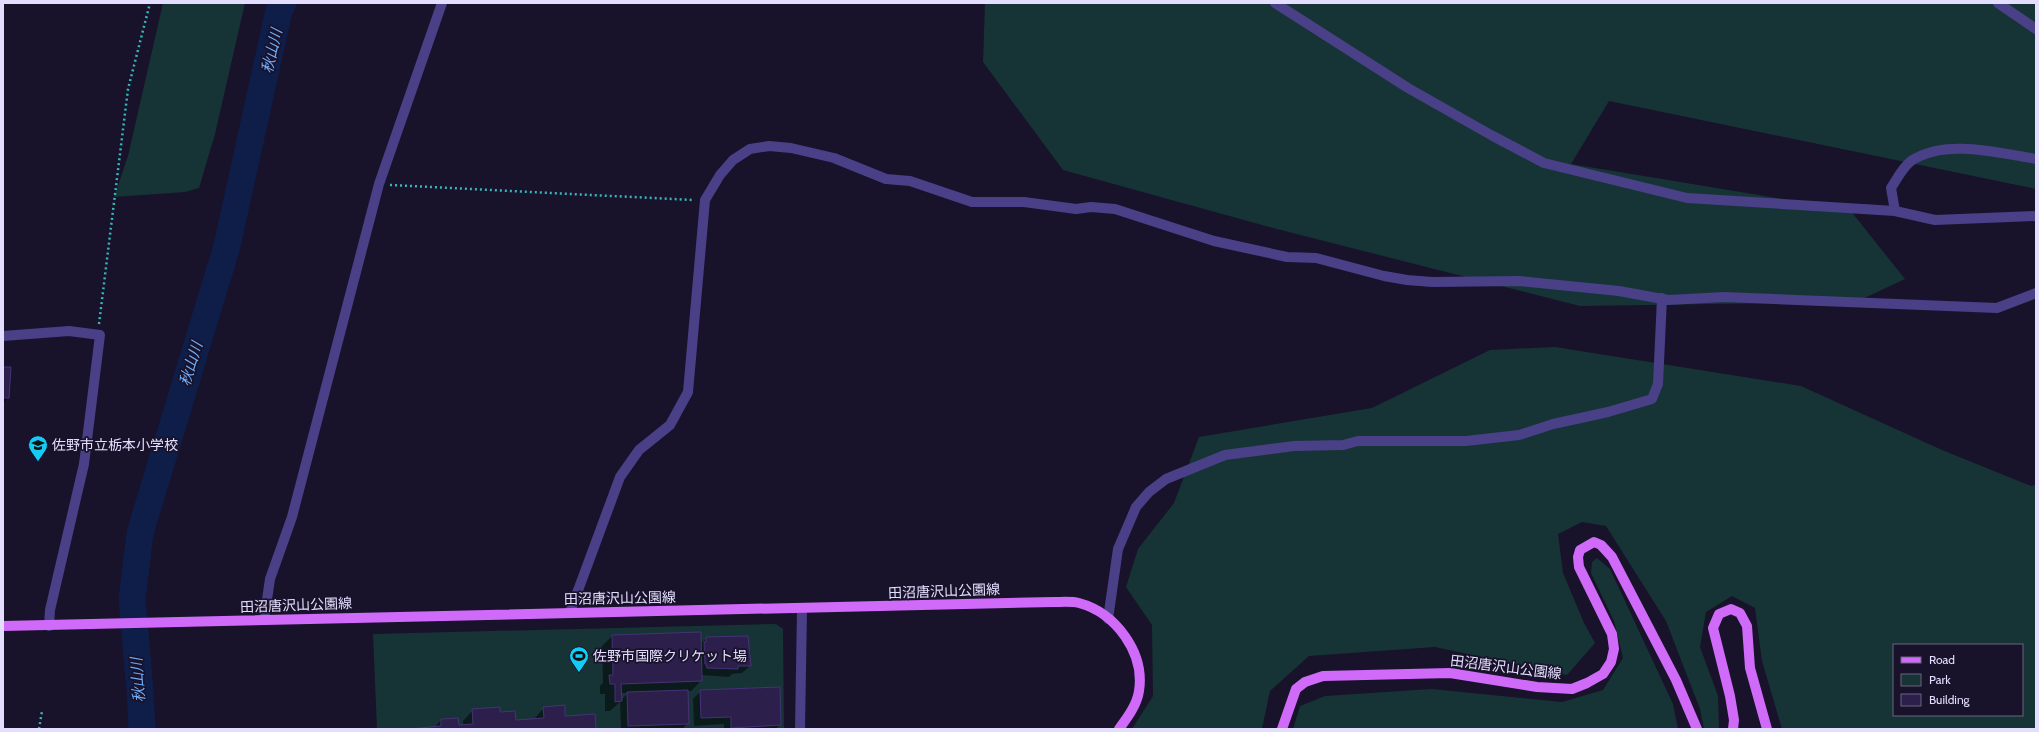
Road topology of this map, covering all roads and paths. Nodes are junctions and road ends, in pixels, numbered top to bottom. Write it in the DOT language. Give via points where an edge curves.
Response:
graph roads {
  1 [pos="150,3"];
  2 [pos="442,3"];
  3 [pos="1275,3"];
  4 [pos="1998,3"];
  5 [pos="2036,29"];
  6 [pos="2036,159"];
  7 [pos="379,184"];
  8 [pos="705,200"];
  9 [pos="1895,211"];
  10 [pos="2036,216"];
  11 [pos="2036,293"];
  12 [pos="1662,298"];
  13 [pos="100,335"];
  14 [pos="3,336"];
  15 [pos="802,609"];
  16 [pos="570,612"];
  17 [pos="1108,619"];
  18 [pos="264,620"];
  19 [pos="3,626"];
  20 [pos="52,626"];
  21 [pos="42,711"];
  22 [pos="39,729"];
  23 [pos="800,729"];
  24 [pos="1119,729"];
  25 [pos="1282,729"];
  26 [pos="1698,729"];
  27 [pos="1732,729"];
  28 [pos="1767,729"];
  1 -- 13 [label="path" via="128,89 99,325"];
  2 -- 7 [label="street"];
  3 -- 9 [label="street" via="1408,88 1544,163 1687,198"];
  4 -- 5 [label="street"];
  6 -- 9 [label="street" via="1959,148 1930,154 1912,161 1903,169 1891,188"];
  7 -- 8 [label="path"];
  7 -- 18 [label="street" via="292,517 270,579"];
  8 -- 12 [label="street" via="720,175 733,160 750,149 769,146 791,148 834,158 886,179 910,182 972,202 1024,202 1076,209 1115,209 1214,241 1288,257 1316,258 1407,280 1519,281"];
  8 -- 16 [label="street" via="688,392 670,425 639,450 620,477"];
  9 -- 10 [label="street" via="1935,220"];
  11 -- 12 [label="street" via="1997,308 1724,296"];
  12 -- 17 [label="street" via="1658,384 1652,399 1519,435 1466,441 1358,441 1343,445 1294,446 1225,455 1166,479 1149,492 1136,507 1118,549"];
  13 -- 14 [label="street" via="69,331"];
  13 -- 20 [label="street" via="84,464 50,610"];
  15 -- 16 [label="main road, 田沼唐沢山公園線"];
  15 -- 17 [label="main road, 田沼唐沢山公園線" via="1054,602 1078,603"];
  15 -- 23 [label="street"];
  16 -- 18 [label="main road, 田沼唐沢山公園線"];
  17 -- 24 [label="main road, 田沼唐沢山公園線" via="1124,635 1135,653 1140,673 1139,692 1133,708"];
  18 -- 20 [label="main road, 田沼唐沢山公園線"];
  19 -- 20 [label="main road, 田沼唐沢山公園線"];
  21 -- 22 [label="path"];
  25 -- 26 [label="main road, 田沼唐沢山公園線" via="1296,689 1305,682 1323,676 1450,674 1537,687 1572,689 1603,674 1611,662 1614,649 1612,634 1579,567 1578,556 1580,550 1594,542 1601,545 1612,557 1676,680"];
  27 -- 28 [label="main road" via="1734,720 1730,696 1713,628 1719,614 1731,609 1740,613 1747,626 1750,668"];
}
